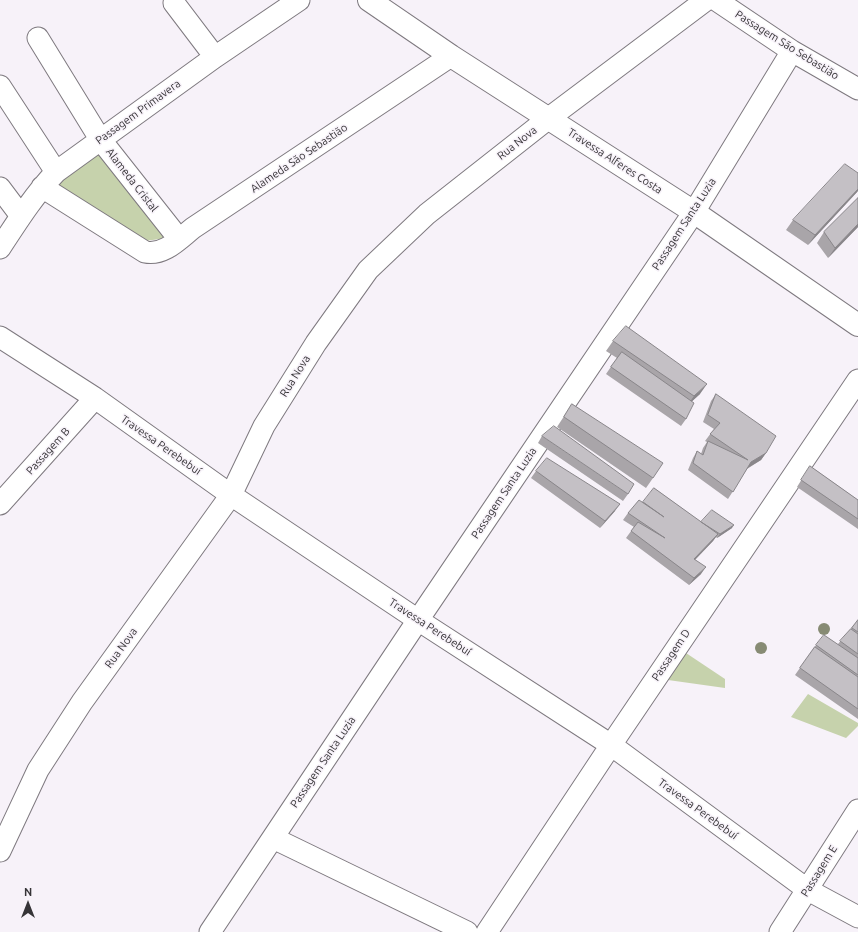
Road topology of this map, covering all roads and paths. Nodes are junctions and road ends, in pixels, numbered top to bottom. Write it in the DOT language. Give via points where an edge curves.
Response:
graph roads {
  1 [pos="299,0"];
  2 [pos="369,0"];
  3 [pos="706,0"];
  4 [pos="716,0"];
  5 [pos="174,3"];
  6 [pos="38,38"];
  7 [pos="792,51"];
  8 [pos="451,56"];
  9 [pos="215,57"];
  10 [pos="0,86"];
  11 [pos="857,87"];
  12 [pos="549,118"];
  13 [pos="100,139"];
  14 [pos="49,179"];
  15 [pos="0,188"];
  16 [pos="694,212"];
  17 [pos="21,216"];
  18 [pos="179,239"];
  19 [pos="0,248"];
  20 [pos="858,325"];
  21 [pos="0,337"];
  22 [pos="858,380"];
  23 [pos="95,398"];
  24 [pos="231,495"];
  25 [pos="0,504"];
  26 [pos="418,620"];
  27 [pos="611,745"];
  28 [pos="858,810"];
  29 [pos="273,838"];
  30 [pos="0,851"];
  31 [pos="808,890"];
  32 [pos="858,917"];
  33 [pos="210,932"];
  34 [pos="467,932"];
  35 [pos="487,932"];
  36 [pos="780,932"];
  1 -- 9 [label="street, Passagem Primavera"];
  2 -- 8 [label="street, Travessa Alferes Costa"];
  3 -- 12 [label="street, Rua Nova"];
  4 -- 7 [label="street, Passagem São Sebastião"];
  5 -- 9 [label="street"];
  6 -- 13 [label="street, Alameda Cristal"];
  7 -- 11 [label="street, Passagem São Sebastião"];
  7 -- 16 [label="street, Passagem Santa Luzia"];
  8 -- 12 [label="street, Travessa Alferes Costa"];
  8 -- 18 [label="street, Alameda São Sebastião"];
  9 -- 13 [label="street, Passagem Primavera"];
  10 -- 14 [label="street"];
  12 -- 16 [label="street, Travessa Alferes Costa"];
  12 -- 24 [label="street, Rua Nova" via="427,214 368,270 316,343 264,426"];
  13 -- 14 [label="street, Passagem Primavera"];
  13 -- 18 [label="street, Alameda Cristal"];
  14 -- 17 [label="street, Passagem Primavera"];
  14 -- 18 [label="street, Alameda São Sebastião" via="146,252 160,252"];
  15 -- 17 [label="street"];
  16 -- 20 [label="street, Travessa Alferes Costa"];
  16 -- 26 [label="street, Passagem Santa Luzia"];
  17 -- 19 [label="street, Passagem Primavera"];
  21 -- 23 [label="street, Travessa Perebebuí"];
  22 -- 27 [label="street, Passagem D"];
  23 -- 24 [label="street, Travessa Perebebuí"];
  23 -- 25 [label="street, Passagem B"];
  24 -- 26 [label="street, Travessa Perebebuí"];
  24 -- 30 [label="street, Rua Nova" via="82,702 38,770"];
  26 -- 27 [label="street, Travessa Perebebuí"];
  26 -- 29 [label="street, Passagem Santa Luzia"];
  27 -- 31 [label="street, Travessa Perebebuí"];
  27 -- 35 [label="street, Passagem D"];
  28 -- 31 [label="street, Passagem E"];
  29 -- 33 [label="street, Passagem Santa Luzia"];
  29 -- 34 [label="street"];
  31 -- 32 [label="street, Travessa Perebebuí"];
  31 -- 36 [label="street, Passagem E"];
}
